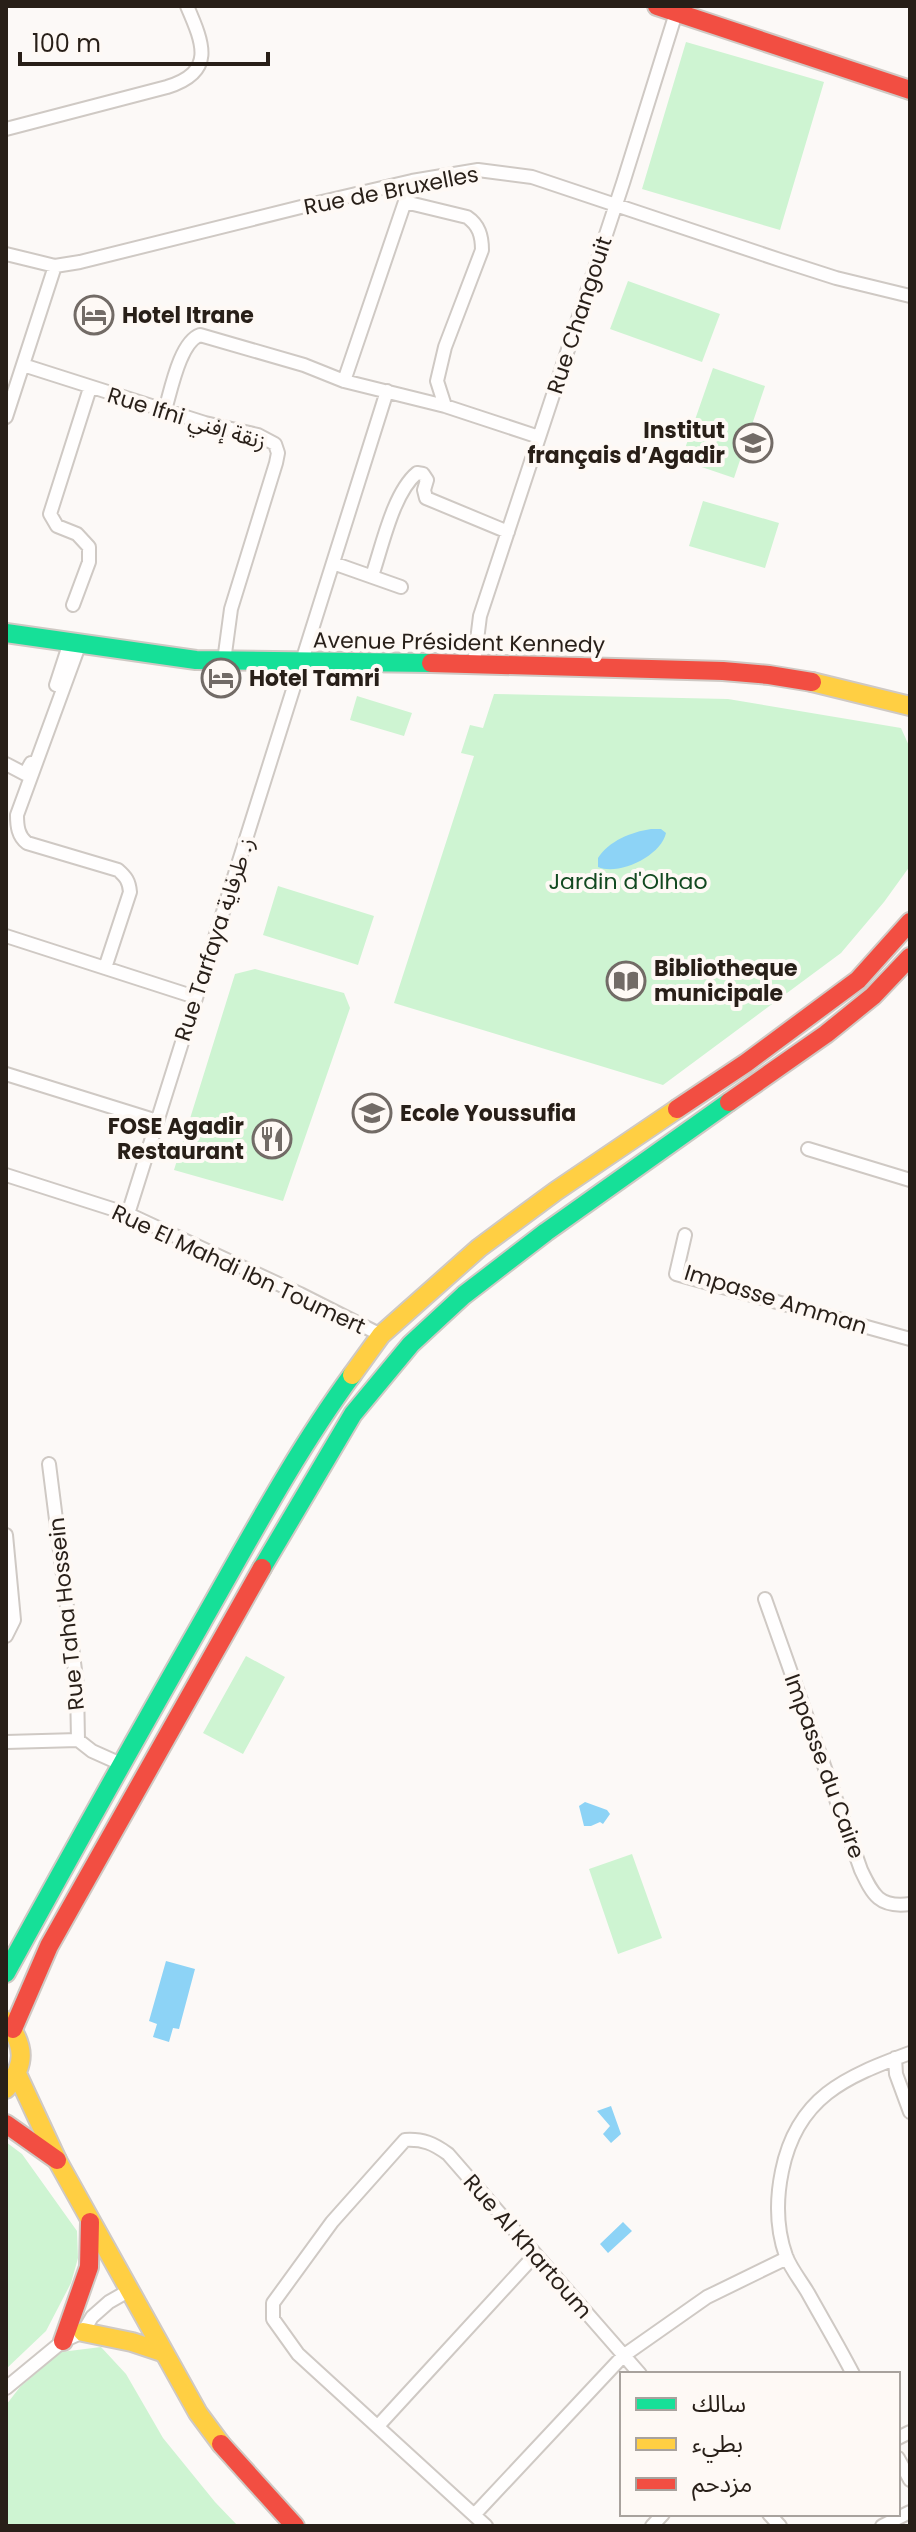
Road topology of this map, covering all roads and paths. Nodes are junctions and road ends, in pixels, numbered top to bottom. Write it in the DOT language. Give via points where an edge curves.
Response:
graph roads {
  1 [pos="187,6"];
  2 [pos="657,6"];
  3 [pos="676,13"];
  4 [pos="910,90"];
  5 [pos="6,129"];
  6 [pos="412,181"];
  7 [pos="405,202"];
  8 [pos="616,205"];
  9 [pos="6,254"];
  10 [pos="55,266"];
  11 [pos="910,296"];
  12 [pos="23,365"];
  13 [pos="344,381"];
  14 [pos="90,388"];
  15 [pos="387,391"];
  16 [pos="445,406"];
  17 [pos="165,410"];
  18 [pos="6,417"];
  19 [pos="539,437"];
  20 [pos="508,532"];
  21 [pos="333,563"];
  22 [pos="372,576"];
  23 [pos="401,587"];
  24 [pos="73,605"];
  25 [pos="6,633"];
  26 [pos="75,643"];
  27 [pos="224,661"];
  28 [pos="302,663"];
  29 [pos="474,664"];
  30 [pos="910,706"];
  31 [pos="6,764"];
  32 [pos="910,922"];
  33 [pos="6,936"];
  34 [pos="910,957"];
  35 [pos="105,968"];
  36 [pos="195,997"];
  37 [pos="6,1074"];
  38 [pos="157,1121"];
  39 [pos="808,1149"];
  40 [pos="6,1175"];
  41 [pos="910,1180"];
  42 [pos="128,1214"];
  43 [pos="685,1235"];
  44 [pos="381,1335"];
  45 [pos="910,1339"];
  46 [pos="49,1464"];
  47 [pos="6,1535"];
  48 [pos="765,1599"];
  49 [pos="6,1636"];
  50 [pos="78,1740"];
  51 [pos="6,1742"];
  52 [pos="121,1764"];
  53 [pos="910,1904"];
  54 [pos="13,1952"];
  55 [pos="6,1973"];
  56 [pos="9,2025"];
  57 [pos="910,2053"];
  58 [pos="895,2058"];
  59 [pos="12,2083"];
  60 [pos="910,2112"];
  61 [pos="9,2129"];
  62 [pos="57,2160"];
  63 [pos="90,2215"];
  64 [pos="535,2255"];
  65 [pos="787,2258"];
  66 [pos="130,2290"];
  67 [pos="83,2332"];
  68 [pos="63,2341"];
  69 [pos="162,2352"];
  70 [pos="623,2356"];
  71 [pos="638,2372"];
  72 [pos="852,2372"];
  73 [pos="6,2388"];
  74 [pos="378,2426"];
  75 [pos="900,2462"];
  76 [pos="910,2480"];
  77 [pos="910,2512"];
  78 [pos="474,2515"];
  79 [pos="295,2526"];
  80 [pos="486,2526"];
  81 [pos="882,2526"];
  1 -- 5 [label="street" via="201,64 183,82"];
  2 -- 3 [label="street"];
  3 -- 4 [label="street"];
  3 -- 8 [label="street, Rue Changouit"];
  6 -- 7 [label="street"];
  6 -- 8 [label="street, Rue de Bruxelles" via="478,170 501,172"];
  6 -- 10 [label="street, Rue de Bruxelles"];
  7 -- 13 [label="street"];
  7 -- 16 [label="street" via="467,217 482,237 437,381"];
  8 -- 11 [label="street, Rue de Bruxelles" via="836,278"];
  8 -- 19 [label="street, Rue Changouit"];
  9 -- 10 [label="street, Rue de Bruxelles"];
  10 -- 12 [label="street"];
  12 -- 14 [label="street, Rue Ifni زنقة إفني"];
  12 -- 18 [label="street"];
  13 -- 15 [label="street"];
  13 -- 17 [label="street" via="200,335 186,345"];
  14 -- 17 [label="street, Rue Ifni زنقة إفني"];
  14 -- 24 [label="street" via="50,514 57,526 77,534 90,551"];
  15 -- 16 [label="street"];
  15 -- 21 [label="street, Rue Tarfaya ز. طرفاية"];
  16 -- 19 [label="street"];
  17 -- 27 [label="street, Rue Ifni زنقة إفني" via="258,435 277,449 231,609"];
  19 -- 20 [label="street, Rue Changouit"];
  20 -- 22 [label="street" via="426,498 427,480 417,473 400,495"];
  20 -- 29 [label="street, Rue Changouit" via="480,616"];
  21 -- 22 [label="street"];
  21 -- 28 [label="street, Rue Tarfaya ز. طرفاية"];
  22 -- 23 [label="street"];
  25 -- 26 [label="street, Avenue Président Kennedy"];
  26 -- 27 [label="street, Avenue Président Kennedy"];
  26 -- 31 [label="street" via="29,768 25,774"];
  26 -- 35 [label="street" via="17,824 27,843 118,870 126,877 130,892"];
  27 -- 28 [label="street, Avenue Président Kennedy"];
  28 -- 29 [label="street, Avenue Président Kennedy"];
  28 -- 36 [label="street, Rue Tarfaya ز. طرفاية"];
  29 -- 30 [label="street, Avenue Président Kennedy" via="769,675"];
  32 -- 44 [label="street" via="858,980 479,1248"];
  33 -- 35 [label="street"];
  34 -- 56 [label="street" via="826,1034 546,1232 411,1344 353,1414 289,1520"];
  35 -- 36 [label="street"];
  36 -- 38 [label="street, Rue Tarfaya ز. طرفاية"];
  37 -- 38 [label="street"];
  38 -- 42 [label="street, Rue Tarfaya ز. طرفاية"];
  39 -- 41 [label="street"];
  40 -- 42 [label="street, Rue El Mahdi Ibn Toumert"];
  42 -- 44 [label="street, Rue El Mahdi Ibn Toumert"];
  43 -- 45 [label="street, Impasse Amman" via="676,1274"];
  44 -- 52 [label="street" via="333,1401 255,1529"];
  46 -- 50 [label="street, Rue Taha Hossein" via="77,1686"];
  47 -- 49 [label="street" via="14,1620"];
  48 -- 53 [label="street, Impasse du Caire" via="871,1890 882,1902"];
  50 -- 51 [label="street, Rue Taha Hossein"];
  50 -- 52 [label="street"];
  52 -- 54 [label="street"];
  54 -- 55 [label="street"];
  56 -- 59 [label="street" via="22,2053"];
  57 -- 58 [label="street"];
  58 -- 60 [label="street"];
  58 -- 65 [label="street" via="823,2095 787,2145 777,2222"];
  59 -- 62 [label="street"];
  61 -- 62 [label="street"];
  62 -- 63 [label="street"];
  63 -- 66 [label="street"];
  63 -- 68 [label="street" via="88,2270"];
  64 -- 70 [label="street, Rue Al Khartoum"];
  64 -- 74 [label="street"];
  64 -- 74 [label="street, Rue Al Khartoum" via="448,2154 432,2143 405,2140 332,2222 272,2311 278,2329 298,2354"];
  65 -- 70 [label="street" via="707,2297"];
  65 -- 72 [label="street"];
  66 -- 67 [label="street" via="95,2314"];
  66 -- 69 [label="street"];
  67 -- 68 [label="street"];
  67 -- 69 [label="street"];
  68 -- 73 [label="street"];
  69 -- 79 [label="street" via="223,2450"];
  70 -- 71 [label="street, Rue Al Khartoum"];
  70 -- 78 [label="street"];
  74 -- 78 [label="street"];
  75 -- 76 [label="street"];
  77 -- 81 [label="street"];
  78 -- 80 [label="street"];
}
